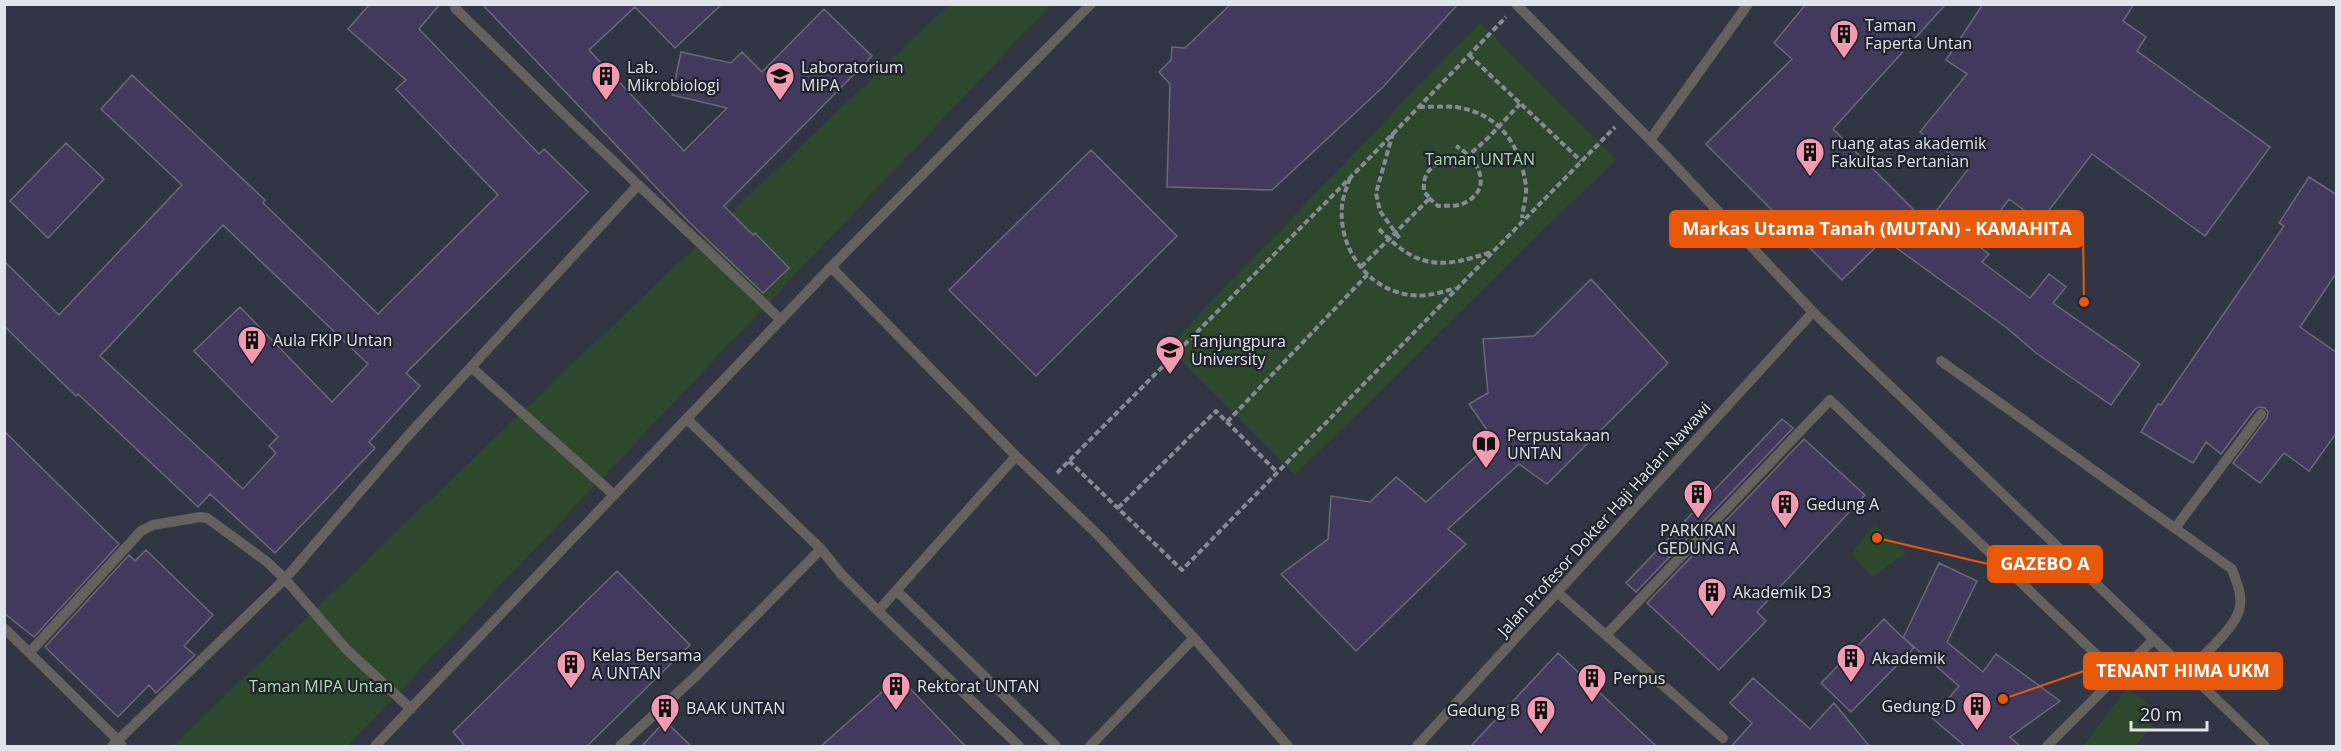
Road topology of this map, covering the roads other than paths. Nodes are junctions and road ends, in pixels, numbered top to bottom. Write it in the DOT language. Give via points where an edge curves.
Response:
graph roads {
  1 [pos="1091,4"];
  2 [pos="1748,4"];
  3 [pos="1517,5"];
  4 [pos="455,8"];
  5 [pos="1650,140"];
  6 [pos="638,184"];
  7 [pos="831,267"];
  8 [pos="1813,312"];
  9 [pos="781,320"];
  10 [pos="1941,362"];
  11 [pos="471,367"];
  12 [pos="2261,414"];
  13 [pos="687,419"];
  14 [pos="1016,456"];
  15 [pos="614,495"];
  16 [pos="2175,528"];
  17 [pos="820,549"];
  18 [pos="285,579"];
  19 [pos="897,591"];
  20 [pos="1558,593"];
  21 [pos="879,611"];
  22 [pos="4,628"];
  23 [pos="1606,635"];
  24 [pos="1194,638"];
  25 [pos="2153,640"];
  26 [pos="30,652"];
  27 [pos="2102,660"];
  28 [pos="2187,672"];
  29 [pos="411,710"];
  30 [pos="1723,738"];
  31 [pos="117,744"];
  32 [pos="375,747"];
  33 [pos="620,747"];
  34 [pos="1019,747"];
  35 [pos="1056,747"];
  36 [pos="1090,747"];
  37 [pos="1287,747"];
  38 [pos="1417,747"];
  39 [pos="2048,747"];
  40 [pos="2265,747"];
  1 -- 7 [label="lane"];
  2 -- 5 [label="lane"];
  3 -- 5 [label="lane"];
  4 -- 6 [label="lane"];
  5 -- 8 [label="lane"];
  6 -- 9 [label="lane"];
  6 -- 11 [label="lane"];
  7 -- 9 [label="lane"];
  7 -- 14 [label="lane"];
  8 -- 20 [label="lane, Jalan Profesor Dokter Haji Hadari Nawawi"];
  8 -- 25 [label="lane"];
  9 -- 13 [label="lane"];
  10 -- 16 [label="lane"];
  11 -- 15 [label="lane"];
  11 -- 18 [label="lane"];
  12 -- 16 [label="lane"];
  13 -- 15 [label="lane"];
  13 -- 17 [label="lane"];
  14 -- 19 [label="lane"];
  14 -- 24 [label="lane" via="1099,536"];
  15 -- 29 [label="lane"];
  16 -- 28 [label="lane" via="2232,569 2240,592 2236,619"];
  17 -- 21 [label="lane"];
  17 -- 33 [label="lane" via="697,675"];
  18 -- 26 [label="lane" via="207,518 153,525 141,531"];
  18 -- 29 [label="lane" via="346,650"];
  18 -- 31 [label="lane"];
  19 -- 21 [label="lane"];
  19 -- 35 [label="lane"];
  20 -- 23 [label="lane"];
  20 -- 38 [label="lane, Jalan Profesor Dokter Haji Hadari Nawawi"];
  21 -- 34 [label="lane"];
  22 -- 26 [label="lane"];
  23 -- 27 [label="lane" via="1830,400"];
  23 -- 30 [label="lane"];
  24 -- 36 [label="lane"];
  24 -- 37 [label="lane"];
  25 -- 28 [label="lane"];
  25 -- 39 [label="lane"];
  26 -- 31 [label="lane"];
  28 -- 40 [label="lane"];
  29 -- 32 [label="lane"];
}
